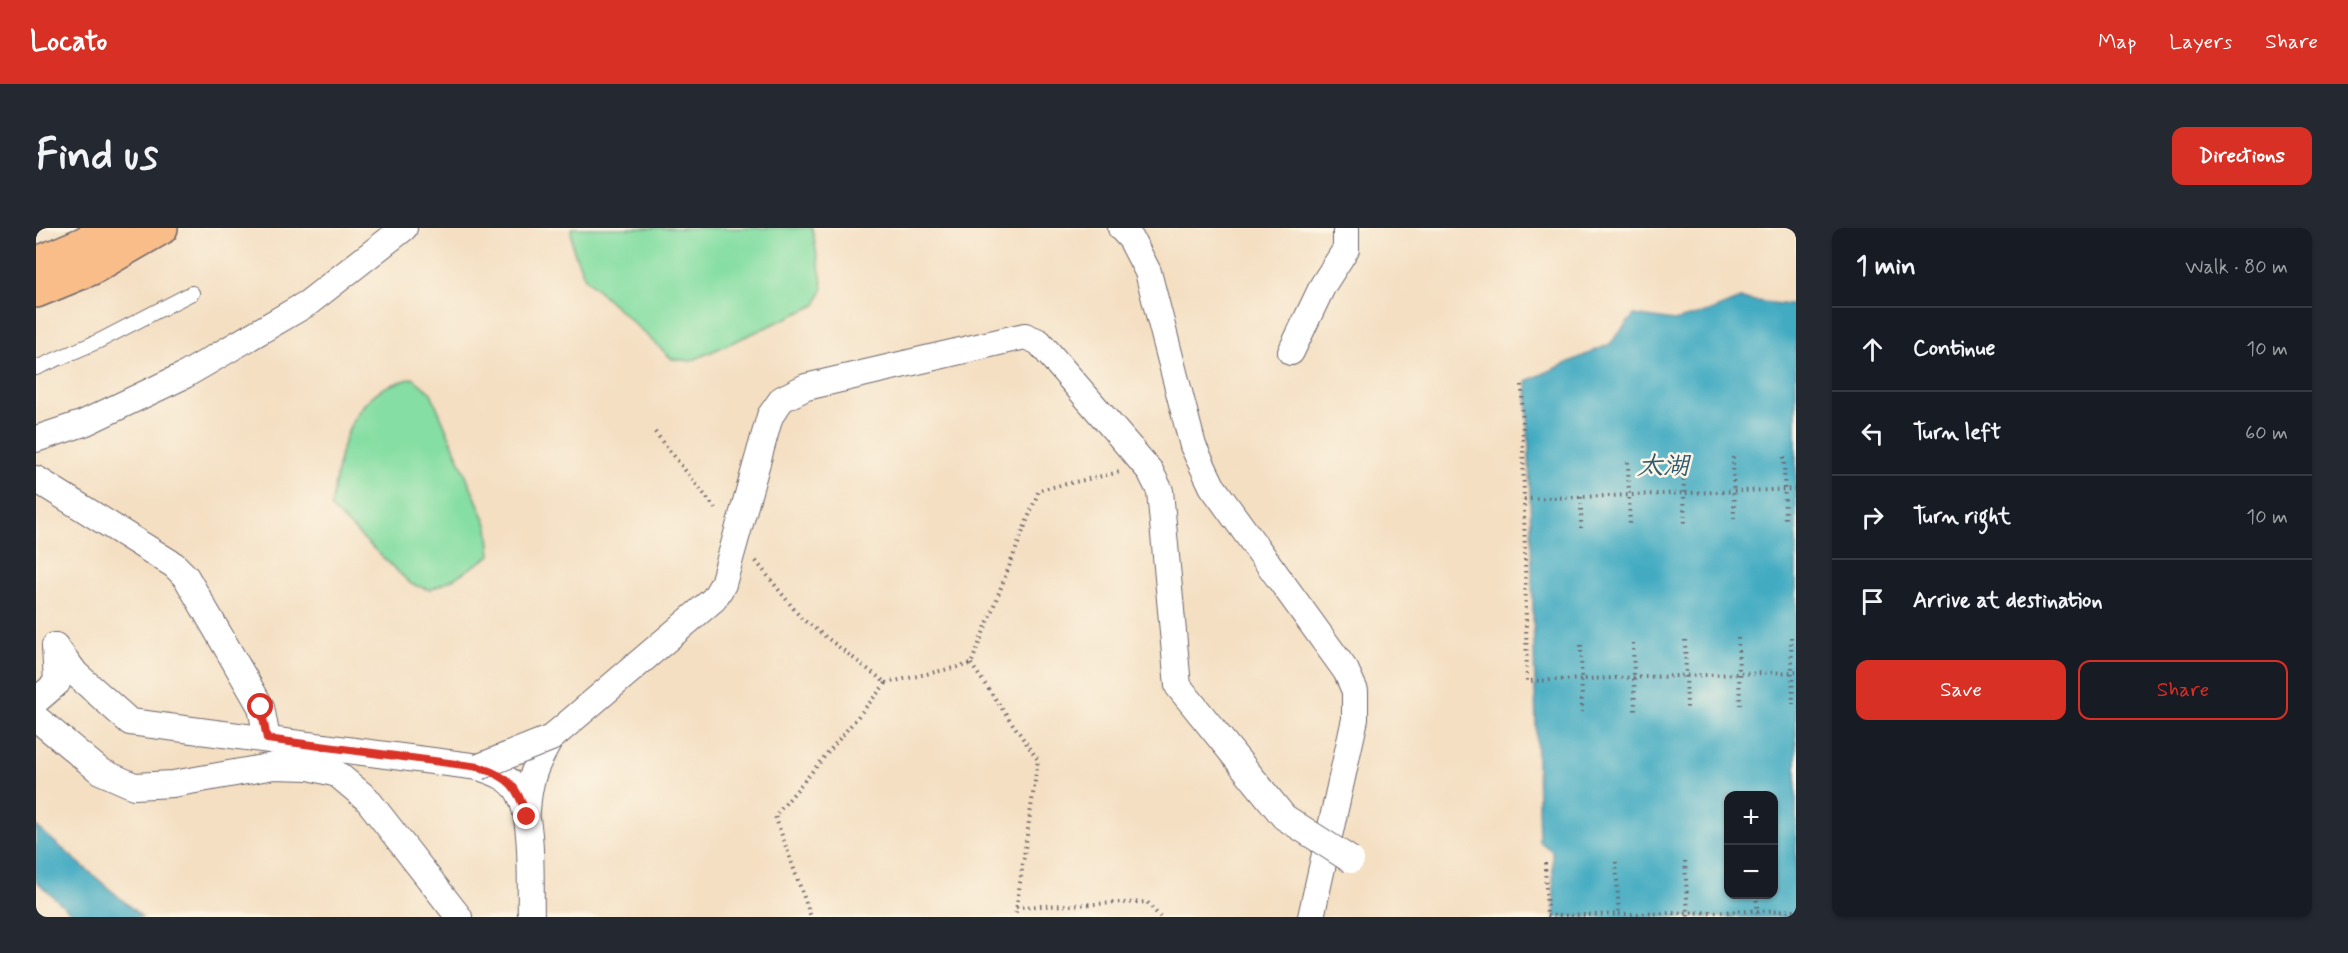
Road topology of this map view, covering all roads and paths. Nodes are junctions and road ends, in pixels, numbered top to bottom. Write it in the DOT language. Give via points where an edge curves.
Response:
graph roads {
  1 [pos="112,228"];
  2 [pos="161,228"];
  3 [pos="404,228"];
  4 [pos="1121,228"];
  5 [pos="1346,228"];
  6 [pos="36,264"];
  7 [pos="36,291"];
  8 [pos="192,293"];
  9 [pos="1291,352"];
  10 [pos="36,368"];
  11 [pos="1522,385"];
  12 [pos="655,432"];
  13 [pos="36,440"];
  14 [pos="1784,456"];
  15 [pos="1733,457"];
  16 [pos="1683,461"];
  17 [pos="1628,462"];
  18 [pos="1130,470"];
  19 [pos="36,479"];
  20 [pos="1784,489"];
  21 [pos="1796,489"];
  22 [pos="1733,491"];
  23 [pos="1683,493"];
  24 [pos="1629,495"];
  25 [pos="1581,497"];
  26 [pos="1524,499"];
  27 [pos="720,516"];
  28 [pos="1734,523"];
  29 [pos="1785,523"];
  30 [pos="1685,527"];
  31 [pos="1581,528"];
  32 [pos="1630,528"];
  33 [pos="750,553"];
  34 [pos="1791,637"];
  35 [pos="1738,638"];
  36 [pos="1685,640"];
  37 [pos="1633,644"];
  38 [pos="1581,645"];
  39 [pos="971,664"];
  40 [pos="1794,672"];
  41 [pos="1739,674"];
  42 [pos="1685,676"];
  43 [pos="1633,677"];
  44 [pos="1582,679"];
  45 [pos="886,683"];
  46 [pos="36,701"];
  47 [pos="1793,704"];
  48 [pos="1740,705"];
  49 [pos="1687,708"];
  50 [pos="1635,711"];
  51 [pos="1582,712"];
  52 [pos="36,718"];
  53 [pos="551,738"];
  54 [pos="267,739"];
  55 [pos="479,767"];
  56 [pos="527,817"];
  57 [pos="1351,860"];
  58 [pos="1685,861"];
  59 [pos="1616,862"];
  60 [pos="1545,863"];
  61 [pos="1756,899"];
  62 [pos="1016,907"];
  63 [pos="1796,910"];
  64 [pos="1757,911"];
  65 [pos="1688,915"];
  66 [pos="1619,916"];
  67 [pos="459,917"];
  68 [pos="531,917"];
  69 [pos="811,917"];
  70 [pos="1015,917"];
  71 [pos="1160,917"];
  72 [pos="1311,917"];
  73 [pos="1547,917"];
  74 [pos="1758,917"];
  1 -- 6 [label="main road"];
  2 -- 7 [label="main road" via="92,268"];
  3 -- 13 [label="street" via="308,303 185,375 84,423"];
  4 -- 72 [label="street" via="1148,272 1193,446 1212,486 1346,671 1355,691 1355,719"];
  5 -- 9 [label="street" via="1346,249 1323,285"];
  8 -- 10 [label="lane"];
  11 -- 26 [label="path"];
  12 -- 27 [label="path"];
  14 -- 20 [label="path"];
  15 -- 22 [label="path"];
  16 -- 23 [label="path"];
  17 -- 24 [label="path"];
  18 -- 39 [label="path" via="1039,490"];
  19 -- 54 [label="street" via="174,565 186,577 261,707"];
  20 -- 21 [label="path"];
  20 -- 22 [label="path"];
  20 -- 29 [label="path"];
  22 -- 23 [label="path"];
  22 -- 28 [label="path"];
  23 -- 24 [label="path"];
  23 -- 30 [label="path"];
  24 -- 25 [label="path"];
  24 -- 32 [label="path"];
  25 -- 26 [label="path"];
  25 -- 31 [label="path"];
  26 -- 44 [label="path" via="1527,681"];
  33 -- 45 [label="path" via="801,618"];
  34 -- 40 [label="path"];
  35 -- 41 [label="path"];
  36 -- 42 [label="path"];
  37 -- 43 [label="path"];
  38 -- 44 [label="path"];
  39 -- 45 [label="path"];
  39 -- 62 [label="path" via="1038,760"];
  40 -- 41 [label="path"];
  40 -- 47 [label="path"];
  41 -- 42 [label="path"];
  41 -- 48 [label="path"];
  42 -- 43 [label="path"];
  42 -- 49 [label="path"];
  43 -- 44 [label="path"];
  43 -- 50 [label="path"];
  44 -- 51 [label="path"];
  45 -- 69 [label="path" via="775,816"];
  46 -- 54 [label="street" via="57,683 55,646 76,674 130,722"];
  52 -- 67 [label="street" via="100,771 134,786 173,784 274,766 309,767 338,774 367,799"];
  53 -- 55 [label="street, bridge"];
  53 -- 56 [label="street" via="529,782"];
  53 -- 57 [label="street, bridge" via="714,599 723,584 770,416 782,399 806,387 1025,336 1039,342 1150,471 1160,491 1178,686 1284,817"];
  54 -- 55 [label="street"];
  55 -- 56 [label="street" via="501,775 518,790"];
  56 -- 68 [label="street"];
  58 -- 65 [label="path"];
  59 -- 66 [label="path"];
  60 -- 73 [label="path"];
  61 -- 64 [label="path"];
  62 -- 70 [label="path"];
  62 -- 71 [label="path" via="1147,902"];
  63 -- 64 [label="path"];
  64 -- 65 [label="path"];
  64 -- 74 [label="path"];
  65 -- 66 [label="path"];
  66 -- 73 [label="path"];
}
